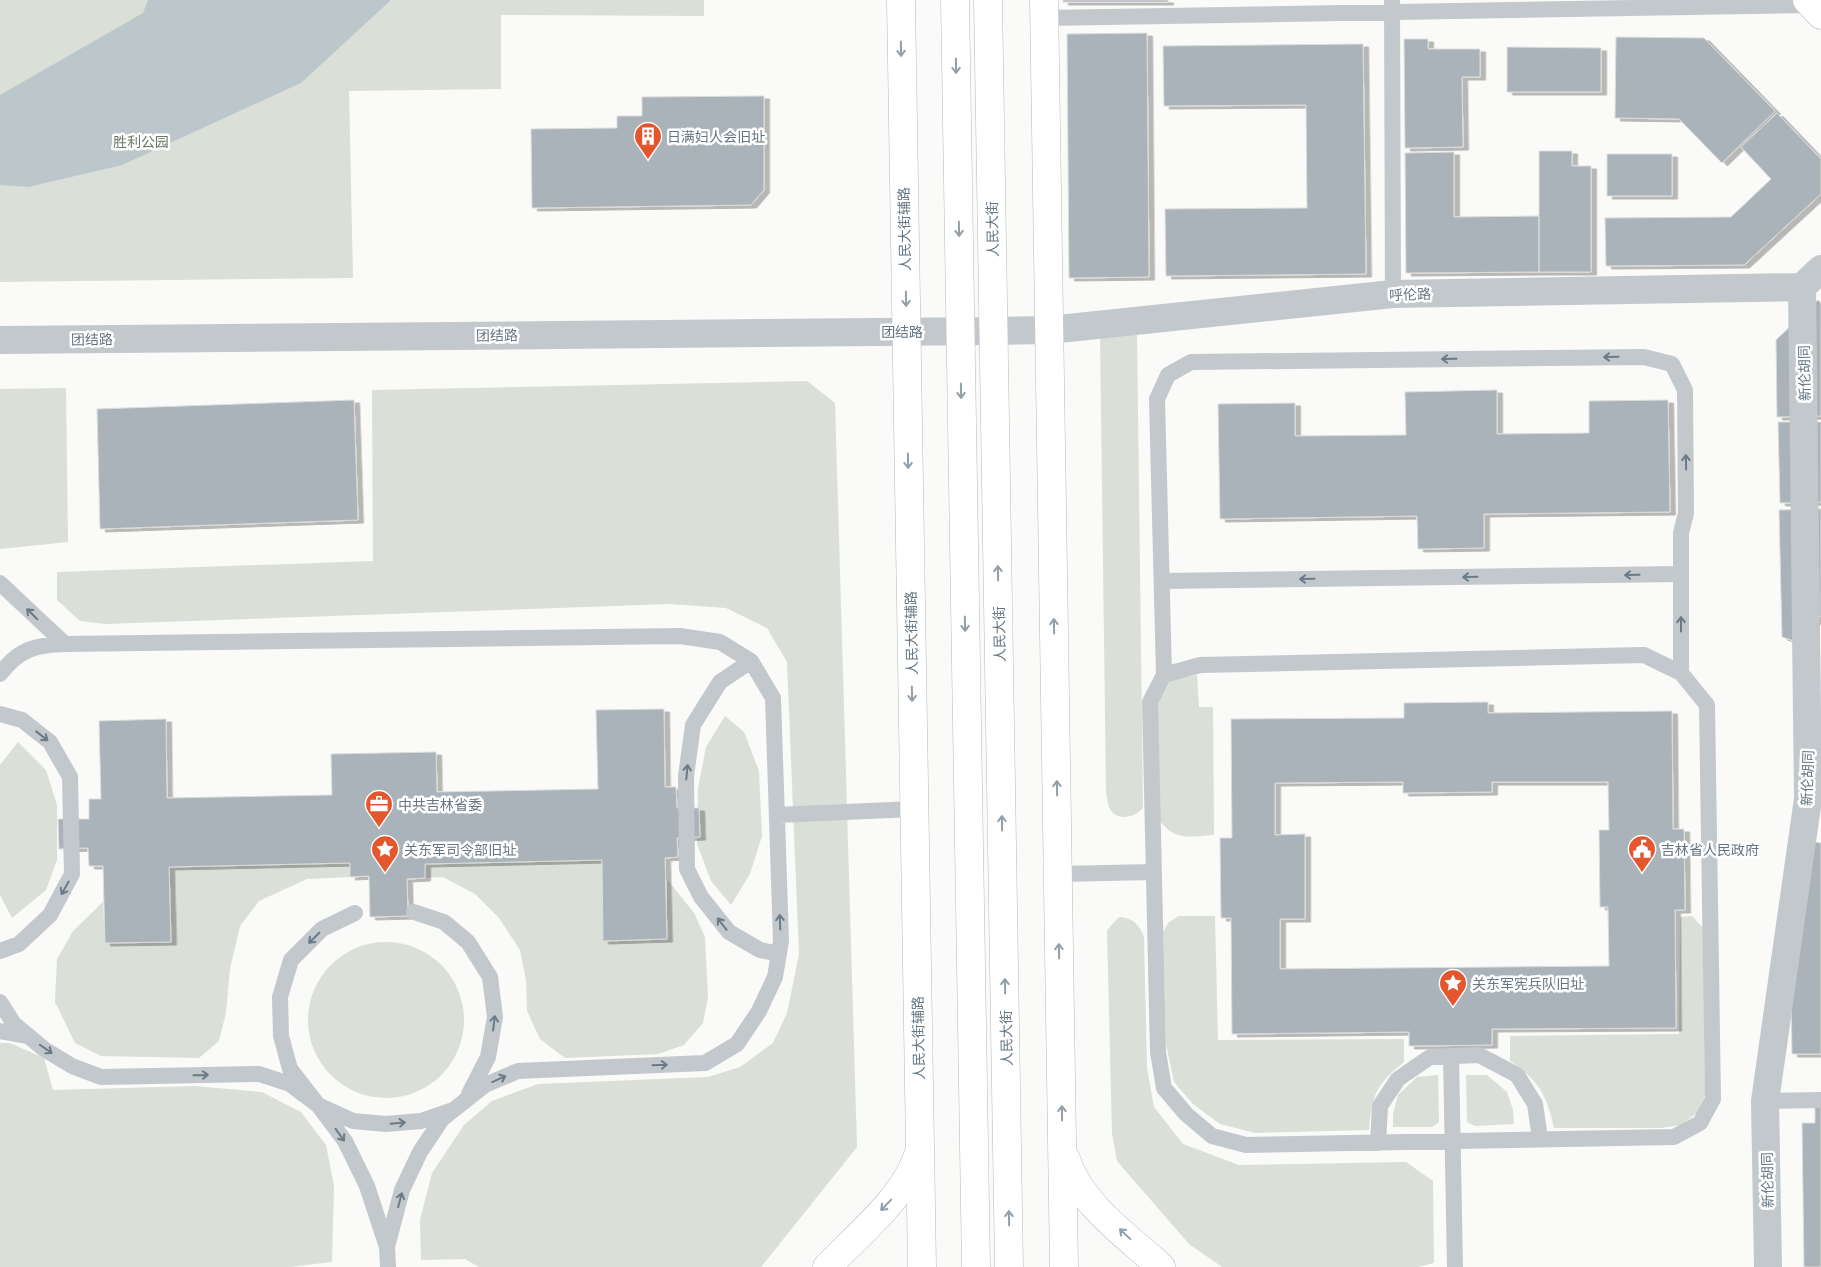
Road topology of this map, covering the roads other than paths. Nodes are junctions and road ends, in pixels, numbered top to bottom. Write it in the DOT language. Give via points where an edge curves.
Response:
graph roads {
  1 [pos="901,0"];
  2 [pos="955,0"];
  3 [pos="988,0"];
  4 [pos="1813,6"];
  5 [pos="1392,7"];
  6 [pos="1044,9"];
  7 [pos="1812,278"];
  8 [pos="1393,294"];
  9 [pos="1049,330"];
  10 [pos="906,331"];
  11 [pos="960,331"];
  12 [pos="994,331"];
  13 [pos="0,340"];
  14 [pos="1681,574"];
  15 [pos="1162,581"];
  16 [pos="0,583"];
  17 [pos="65,644"];
  18 [pos="751,661"];
  19 [pos="1681,673"];
  20 [pos="0,674"];
  21 [pos="1164,675"];
  22 [pos="1814,683"];
  23 [pos="0,714"];
  24 [pos="1814,801"];
  25 [pos="914,808"];
  26 [pos="777,815"];
  27 [pos="1153,872"];
  28 [pos="1058,874"];
  29 [pos="414,912"];
  30 [pos="355,913"];
  31 [pos="0,951"];
  32 [pos="779,954"];
  33 [pos="0,1002"];
  34 [pos="0,1031"];
  35 [pos="28,1036"];
  36 [pos="1451,1056"];
  37 [pos="1821,1100"];
  38 [pos="1765,1101"];
  39 [pos="318,1104"];
  40 [pos="460,1105"];
  41 [pos="1540,1139"];
  42 [pos="1453,1142"];
  43 [pos="1378,1143"];
  44 [pos="1062,1145"];
  45 [pos="920,1149"];
  46 [pos="387,1248"];
  47 [pos="388,1267"];
  48 [pos="827,1267"];
  49 [pos="922,1267"];
  50 [pos="976,1267"];
  51 [pos="1010,1267"];
  52 [pos="1064,1267"];
  53 [pos="1161,1267"];
  54 [pos="1455,1267"];
  55 [pos="1768,1267"];
  1 -- 10 [label="main road, 人民大街辅路, one-way"];
  2 -- 11 [label="main road, one-way"];
  3 -- 12 [label="main road, 人民大街"];
  4 -- 5 [label="lane"];
  5 -- 6 [label="lane"];
  5 -- 8 [label="lane"];
  6 -- 9 [label="main road"];
  7 -- 8 [label="street, 呼伦路"];
  7 -- 22 [label="street, 新伦胡同"];
  8 -- 9 [label="street, 呼伦路"];
  9 -- 12 [label="street, 呼伦路"];
  28 -- 9 [label="main road, one-way"];
  10 -- 11 [label="street, 团结路"];
  10 -- 13 [label="street, 团结路"];
  10 -- 25 [label="main road, 人民大街辅路, one-way"];
  11 -- 12 [label="street, 团结路"];
  11 -- 50 [label="main road, one-way"];
  51 -- 12 [label="main road, 人民大街, one-way"];
  14 -- 15 [label="lane, one-way"];
  14 -- 15 [label="lane, one-way" via="1681,533 1686,512 1685,390 1672,364 1644,356 1191,362 1168,375 1157,399"];
  19 -- 14 [label="lane, one-way"];
  15 -- 21 [label="lane"];
  17 -- 16 [label="lane, one-way"];
  17 -- 18 [label="lane" via="680,636 720,642"];
  17 -- 20 [label="lane" via="38,645 10,661"];
  18 -- 26 [label="lane" via="772,698"];
  32 -- 18 [label="lane, one-way" via="760,950 729,932 701,897 687,869 686,776 693,725 720,682"];
  19 -- 21 [label="lane" via="1644,656 1200,665"];
  19 -- 41 [label="lane" via="1707,705 1713,1099 1700,1123 1674,1137"];
  21 -- 27 [label="lane" via="1150,702"];
  22 -- 24 [label="street, 新伦胡同"];
  23 -- 31 [label="lane, one-way" via="22,720 50,742 70,777 72,874 50,915 19,944"];
  24 -- 38 [label="street, 新伦胡同"];
  25 -- 26 [label="lane"];
  25 -- 45 [label="main road, 人民大街辅路"];
  32 -- 26 [label="lane, one-way"];
  27 -- 28 [label="lane"];
  27 -- 43 [label="lane" via="1158,1052 1164,1088 1186,1114 1212,1136 1246,1145"];
  44 -- 28 [label="main road, one-way"];
  40 -- 29 [label="lane, one-way" via="488,1057 496,1017 490,978 468,942 444,922"];
  30 -- 39 [label="lane, one-way" via="322,929 292,960 280,997 281,1036 290,1069"];
  40 -- 32 [label="lane, one-way" via="485,1085 518,1071 705,1063 737,1044 759,1011 775,978"];
  33 -- 35 [label="lane" via="14,1024"];
  34 -- 35 [label="lane"];
  35 -- 39 [label="lane, one-way" via="72,1066 102,1077 259,1074 290,1084"];
  36 -- 41 [label="lane" via="1479,1055 1517,1075 1535,1104"];
  36 -- 42 [label="lane"];
  36 -- 43 [label="lane" via="1430,1057 1398,1079 1380,1106"];
  37 -- 38 [label="lane"];
  38 -- 55 [label="street, 新伦胡同"];
  39 -- 40 [label="lane, one-way" via="353,1121 386,1124 421,1121"];
  39 -- 46 [label="lane, one-way" via="345,1141 367,1186"];
  46 -- 40 [label="lane, one-way" via="402,1190 420,1152 442,1119"];
  41 -- 42 [label="lane"];
  42 -- 43 [label="lane"];
  42 -- 54 [label="lane"];
  44 -- 52 [label="main road"];
  53 -- 44 [label="main road, one-way" via="1091,1202 1072,1176"];
  45 -- 48 [label="main road, one-way" via="913,1172 902,1188"];
  45 -- 49 [label="main road, 人民大街辅路"];
  46 -- 47 [label="lane"];
}
